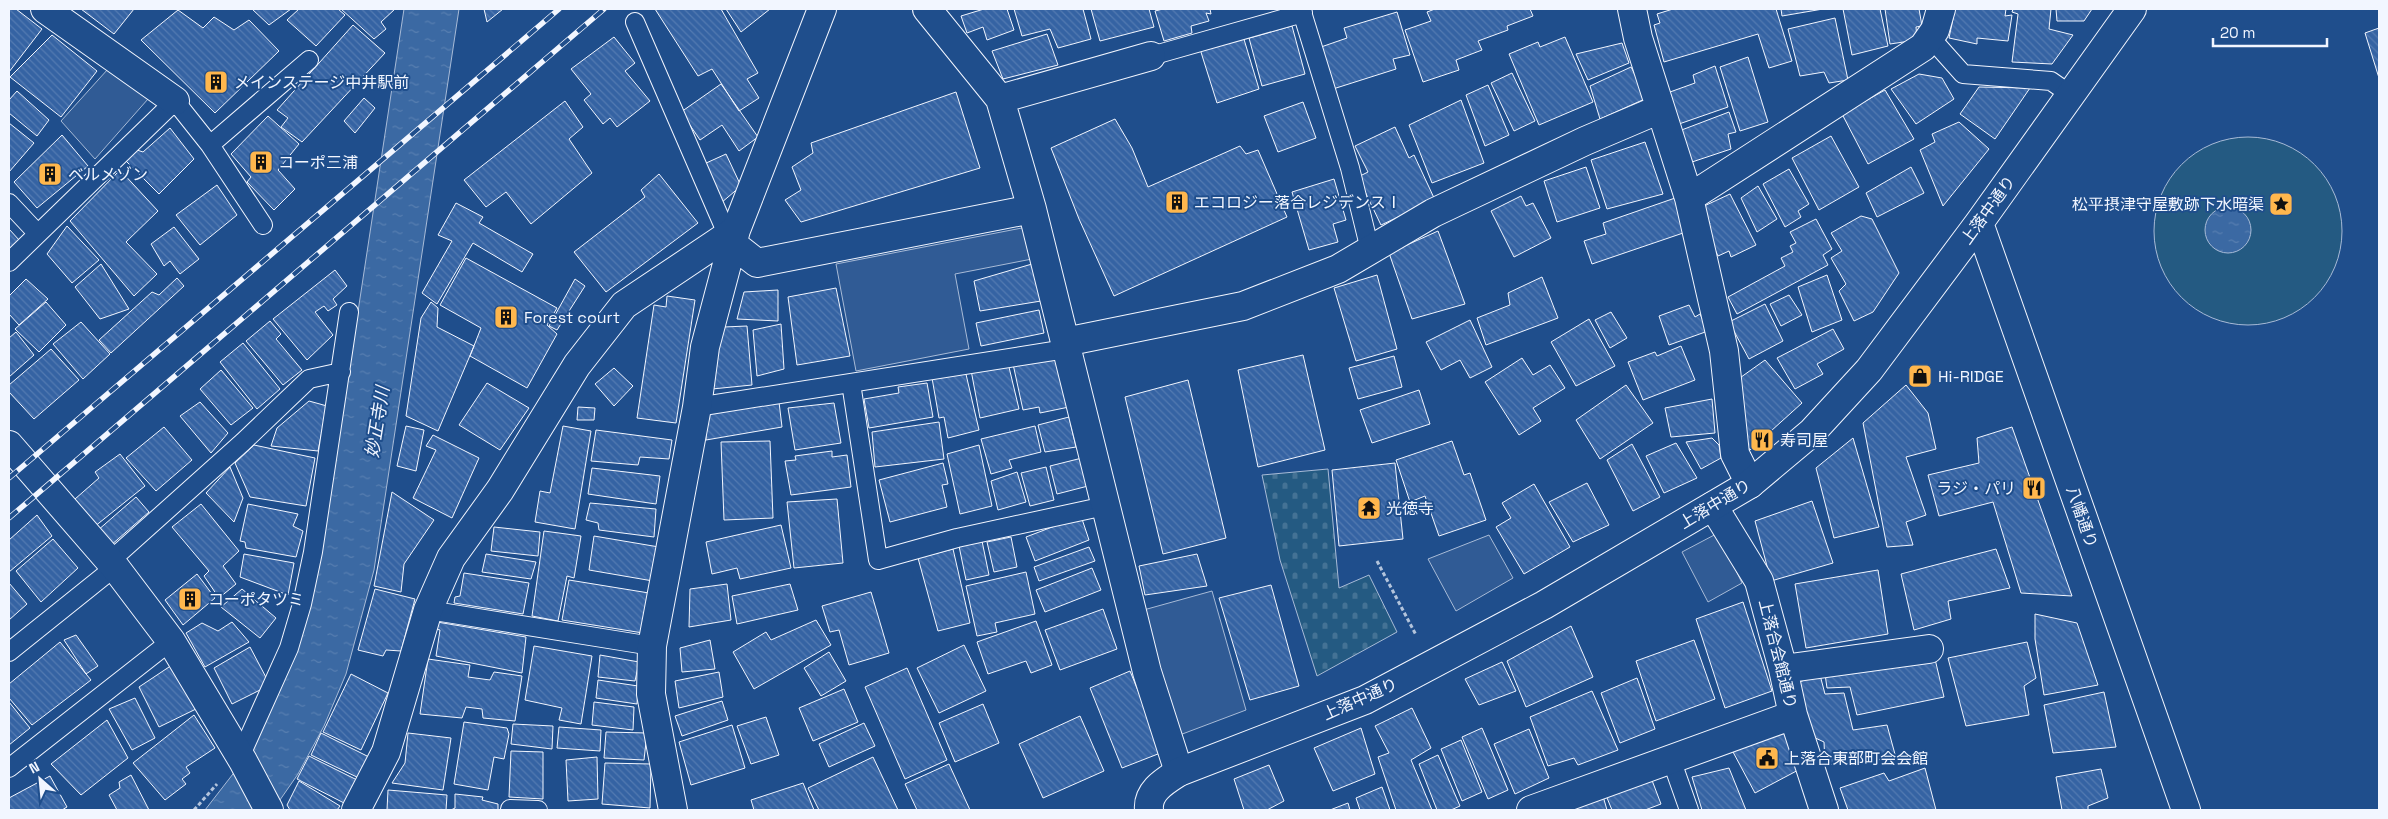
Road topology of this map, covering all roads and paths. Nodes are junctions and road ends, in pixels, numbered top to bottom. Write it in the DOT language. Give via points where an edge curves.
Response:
graph roads {
  1 [pos="45,9"];
  2 [pos="822,9"];
  3 [pos="927,9"];
  4 [pos="1632,9"];
  5 [pos="1940,9"];
  6 [pos="2132,9"];
  7 [pos="1302,11"];
  8 [pos="635,22"];
  9 [pos="1930,37"];
  10 [pos="1151,56"];
  11 [pos="309,60"];
  12 [pos="2070,94"];
  13 [pos="1000,99"];
  14 [pos="175,101"];
  15 [pos="1660,109"];
  16 [pos="210,145"];
  17 [pos="1689,198"];
  18 [pos="9,203"];
  19 [pos="1032,209"];
  20 [pos="1979,223"];
  21 [pos="263,225"];
  22 [pos="38,234"];
  23 [pos="732,236"];
  24 [pos="1370,250"];
  25 [pos="9,262"];
  26 [pos="349,312"];
  27 [pos="1066,346"];
  28 [pos="340,372"];
  29 [pos="851,383"];
  30 [pos="697,407"];
  31 [pos="9,445"];
  32 [pos="1750,484"];
  33 [pos="1105,506"];
  34 [pos="1713,506"];
  35 [pos="1377,561"];
  36 [pos="112,564"];
  37 [pos="428,610"];
  38 [pos="171,641"];
  39 [pos="652,646"];
  40 [pos="1929,648"];
  41 [pos="9,652"];
  42 [pos="1432,664"];
  43 [pos="1783,669"];
  44 [pos="1794,715"];
  45 [pos="241,759"];
  46 [pos="1671,759"];
  47 [pos="9,768"];
  48 [pos="1179,772"];
  49 [pos="510,809"];
  50 [pos="1145,809"];
  51 [pos="270,810"];
  52 [pos="356,810"];
  53 [pos="538,810"];
  54 [pos="673,810"];
  55 [pos="1531,810"];
  56 [pos="1689,810"];
  57 [pos="1824,810"];
  58 [pos="2186,810"];
  1 -- 14 [label="street"];
  2 -- 23 [label="street"];
  3 -- 13 [label="street"];
  4 -- 15 [label="street"];
  5 -- 9 [label="street"];
  6 -- 12 [label="street, 上落中通り"];
  7 -- 10 [label="lane"];
  7 -- 24 [label="lane" via="1350,168"];
  8 -- 23 [label="lane"];
  9 -- 12 [label="lane" via="1962,74 2051,80"];
  9 -- 17 [label="street" via="1923,47"];
  10 -- 13 [label="street"];
  11 -- 16 [label="lane"];
  12 -- 20 [label="street, 上落中通り"];
  13 -- 19 [label="street"];
  14 -- 16 [label="lane"];
  14 -- 22 [label="lane"];
  15 -- 17 [label="street"];
  15 -- 24 [label="street" via="1433,213"];
  16 -- 21 [label="lane"];
  17 -- 32 [label="street" via="1724,351 1735,454"];
  18 -- 22 [label="lane"];
  19 -- 23 [label="street" via="757,263"];
  19 -- 27 [label="street"];
  20 -- 32 [label="street, 上落中通り" via="1869,370 1812,432"];
  20 -- 58 [label="street, 八幡通り"];
  22 -- 25 [label="lane"];
  23 -- 30 [label="street" via="707,338"];
  23 -- 37 [label="street" via="624,305 577,365 500,490 451,558"];
  24 -- 27 [label="street" via="1338,269 1243,306"];
  26 -- 28 [label="lane"];
  27 -- 29 [label="lane"];
  27 -- 33 [label="street"];
  28 -- 36 [label="lane" via="309,379"];
  28 -- 45 [label="lane" via="302,604 289,648"];
  29 -- 30 [label="lane"];
  29 -- 33 [label="lane" via="878,560 957,538"];
  30 -- 39 [label="street"];
  31 -- 36 [label="street"];
  32 -- 34 [label="street, 上落中通り"];
  33 -- 48 [label="street" via="1147,672"];
  34 -- 42 [label="street, 上落中通り" via="1544,605"];
  34 -- 43 [label="street, 上落合会館通り" via="1759,580"];
  35 -- 42 [label="path"];
  36 -- 38 [label="street"];
  36 -- 41 [label="lane"];
  37 -- 39 [label="lane"];
  37 -- 52 [label="street" via="386,752"];
  38 -- 45 [label="street"];
  38 -- 47 [label="lane"];
  39 -- 54 [label="street" via="651,694"];
  40 -- 43 [label="street"];
  42 -- 48 [label="street, 上落中通り" via="1365,700"];
  43 -- 44 [label="street, 上落合会館通り"];
  44 -- 46 [label="street"];
  44 -- 57 [label="street, 上落合会館通り"];
  45 -- 51 [label="street"];
  46 -- 55 [label="street"];
  46 -- 56 [label="lane"];
  48 -- 50 [label="street, 上落中通り" via="1156,788"];
  49 -- 53 [label="lane"];
}
